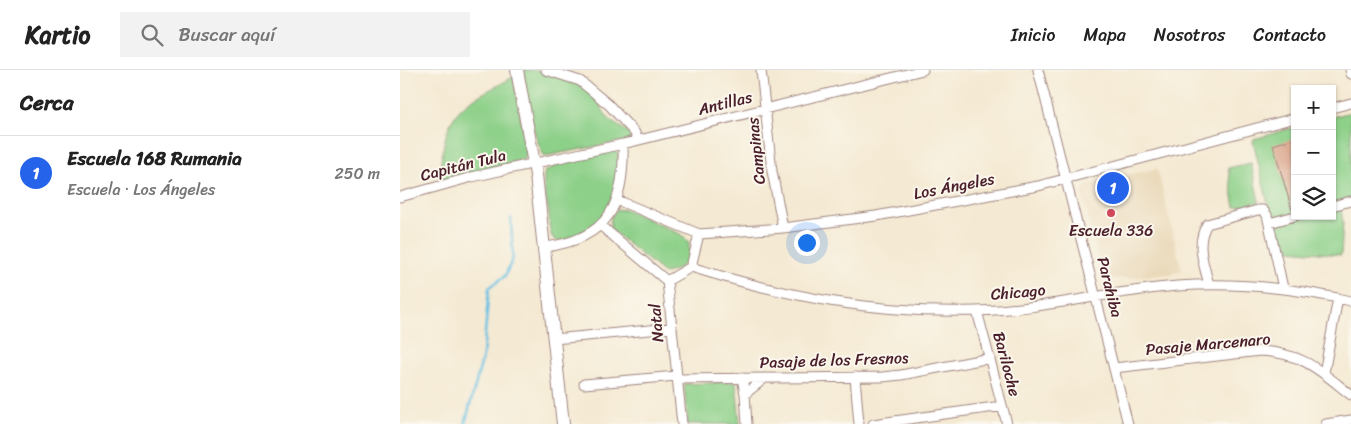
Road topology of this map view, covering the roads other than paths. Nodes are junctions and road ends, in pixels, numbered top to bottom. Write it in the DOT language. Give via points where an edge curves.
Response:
graph roads {
  1 [pos="517,70"];
  2 [pos="546,70"];
  3 [pos="761,70"];
  4 [pos="923,70"];
  5 [pos="1038,70"];
  6 [pos="1350,70"];
  7 [pos="1351,74"];
  8 [pos="1351,103"];
  9 [pos="1336,107"];
  10 [pos="767,108"];
  11 [pos="1291,119"];
  12 [pos="637,140"];
  13 [pos="623,144"];
  14 [pos="534,164"];
  15 [pos="1066,178"];
  16 [pos="400,197"];
  17 [pos="617,200"];
  18 [pos="1351,201"];
  19 [pos="1336,205"];
  20 [pos="1291,217"];
  21 [pos="1269,223"];
  22 [pos="600,225"];
  23 [pos="782,228"];
  24 [pos="699,234"];
  25 [pos="545,247"];
  26 [pos="691,267"];
  27 [pos="667,281"];
  28 [pos="1209,285"];
  29 [pos="1283,288"];
  30 [pos="1097,296"];
  31 [pos="1338,298"];
  32 [pos="1351,301"];
  33 [pos="977,311"];
  34 [pos="671,328"];
  35 [pos="554,339"];
  36 [pos="990,358"];
  37 [pos="1114,368"];
  38 [pos="1324,373"];
  39 [pos="677,378"];
  40 [pos="742,378"];
  41 [pos="764,378"];
  42 [pos="855,378"];
  43 [pos="584,384"];
  44 [pos="745,394"];
  45 [pos="1351,395"];
  46 [pos="1002,406"];
  47 [pos="1351,420"];
  48 [pos="564,424"];
  49 [pos="682,424"];
  50 [pos="747,424"];
  51 [pos="859,424"];
  52 [pos="873,424"];
  53 [pos="1007,424"];
  54 [pos="1128,424"];
  55 [pos="1326,424"];
  1 -- 14 [label="main road"];
  2 -- 12 [label="street" via="580,81 590,88 635,132"];
  3 -- 10 [label="street, Campinas"];
  4 -- 10 [label="street, Antillas"];
  5 -- 15 [label="street, Parahiba"];
  6 -- 7 [label="street"];
  8 -- 9 [label="street"];
  10 -- 12 [label="street, Antillas"];
  10 -- 23 [label="street, Campinas" via="772,171"];
  11 -- 15 [label="street, Los Ángeles"];
  12 -- 13 [label="street, Antillas"];
  13 -- 14 [label="street, Antillas"];
  13 -- 17 [label="street" via="624,173"];
  14 -- 16 [label="street, Capitán Tula"];
  14 -- 25 [label="main road"];
  15 -- 23 [label="street, Los Ángeles" via="876,216"];
  15 -- 30 [label="street, Parahiba"];
  17 -- 22 [label="street"];
  17 -- 24 [label="street, Los Ángeles"];
  18 -- 19 [label="street"];
  20 -- 21 [label="street"];
  21 -- 28 [label="street" via="1263,210 1207,224 1202,232 1201,252"];
  21 -- 29 [label="street"];
  22 -- 25 [label="street" via="569,244"];
  22 -- 27 [label="street"];
  23 -- 24 [label="street, Los Ángeles"];
  24 -- 26 [label="street"];
  25 -- 35 [label="main road"];
  26 -- 27 [label="street, Natal"];
  26 -- 33 [label="street, Chicago" via="744,283 834,303 891,310"];
  27 -- 34 [label="street, Natal"];
  28 -- 29 [label="street, Chicago"];
  28 -- 30 [label="street, Chicago"];
  29 -- 31 [label="street, Chicago"];
  30 -- 33 [label="street, Chicago" via="1064,303"];
  30 -- 37 [label="street, Parahiba"];
  31 -- 32 [label="street, Chicago"];
  31 -- 38 [label="street"];
  33 -- 36 [label="street, Bariloche"];
  34 -- 35 [label="street"];
  34 -- 39 [label="street, Natal"];
  35 -- 48 [label="main road"];
  36 -- 42 [label="street, Pasaje de los Fresnos" via="901,375"];
  36 -- 46 [label="street, Bariloche"];
  37 -- 38 [label="street, Pasaje Marcenaro" via="1260,351 1289,354"];
  37 -- 54 [label="street, Parahiba"];
  38 -- 45 [label="street, Pasaje Marcenaro"];
  39 -- 40 [label="street, Pasaje de los Fresnos"];
  39 -- 43 [label="street, Pasaje de los Fresnos"];
  39 -- 49 [label="street, Natal"];
  40 -- 41 [label="street, Pasaje de los Fresnos"];
  40 -- 44 [label="street"];
  41 -- 42 [label="street, Pasaje de los Fresnos"];
  41 -- 44 [label="street"];
  42 -- 51 [label="street"];
  44 -- 50 [label="street"];
  46 -- 52 [label="street"];
  46 -- 53 [label="street, Bariloche"];
  47 -- 55 [label="street"];
}
